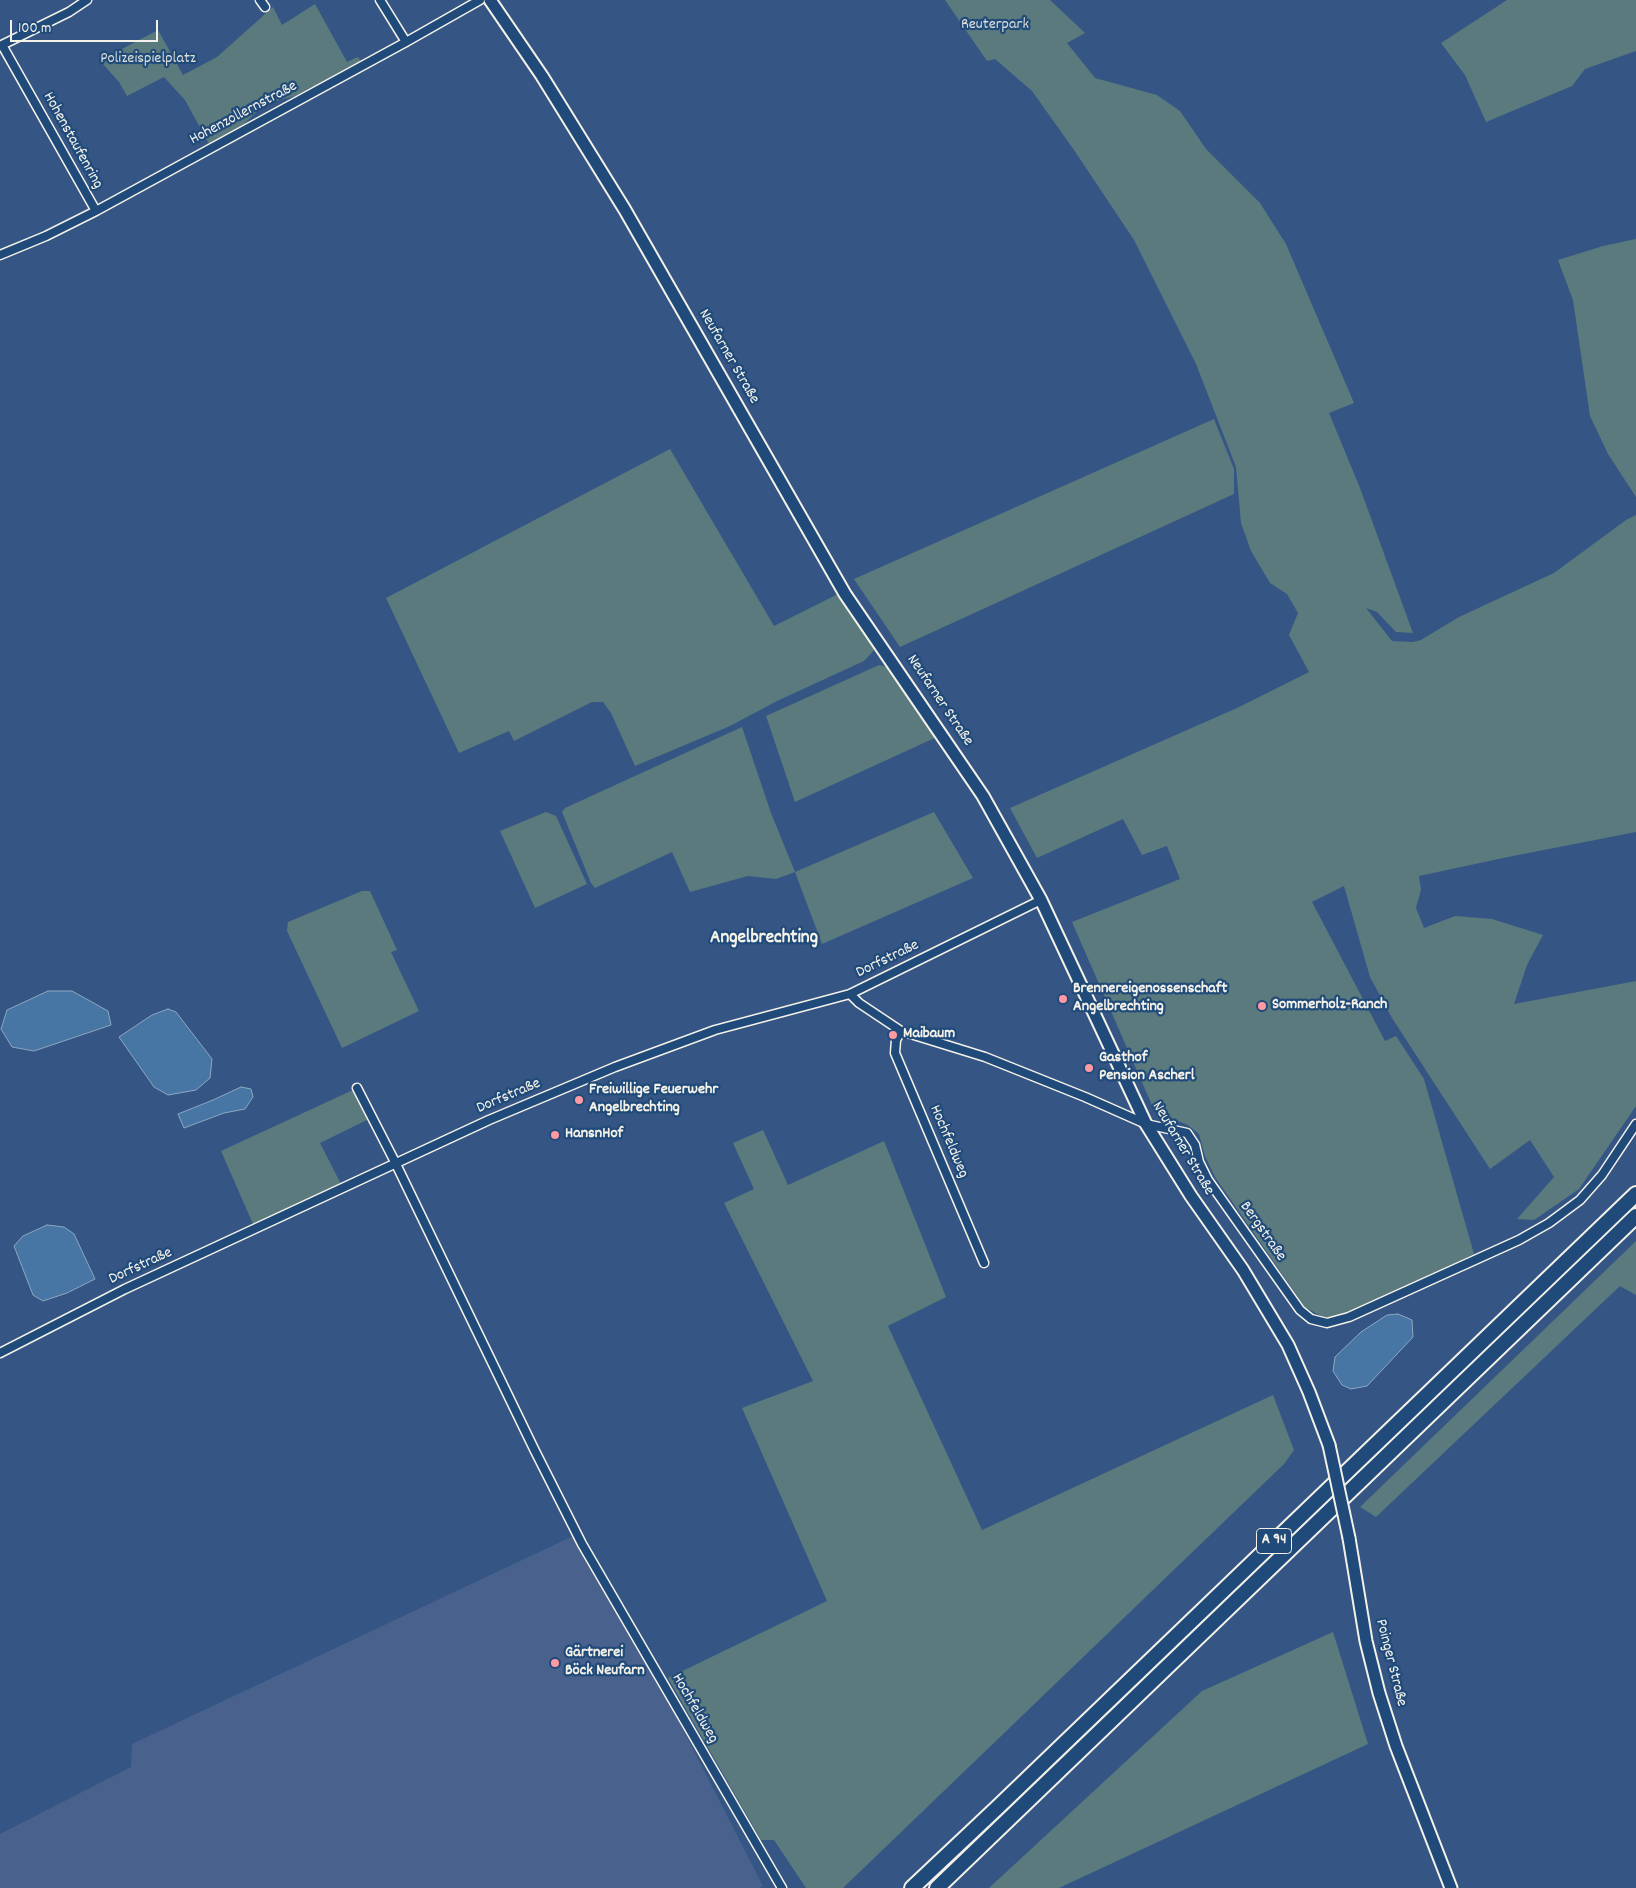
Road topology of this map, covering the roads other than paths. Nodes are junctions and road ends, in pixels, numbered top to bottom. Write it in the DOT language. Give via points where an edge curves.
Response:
graph roads {
  1 [pos="87,0"];
  2 [pos="380,0"];
  3 [pos="480,0"];
  4 [pos="490,0"];
  5 [pos="406,42"];
  6 [pos="1,46"];
  7 [pos="96,211"];
  8 [pos="0,255"];
  9 [pos="1041,900"];
  10 [pos="850,994"];
  11 [pos="901,1031"];
  12 [pos="357,1088"];
  13 [pos="1146,1124"];
  14 [pos="1636,1124"];
  15 [pos="395,1162"];
  16 [pos="1636,1194"];
  17 [pos="1636,1216"];
  18 [pos="984,1263"];
  19 [pos="0,1353"];
  20 [pos="1328,1441"];
  21 [pos="782,1888"];
  22 [pos="912,1888"];
  23 [pos="937,1888"];
  24 [pos="1451,1888"];
  1 -- 6 [label="street"];
  2 -- 5 [label="street"];
  3 -- 5 [label="street, Hohenzollernstraße"];
  4 -- 9 [label="street, Neufarner Straße" via="542,76 625,210 845,594 984,796"];
  5 -- 7 [label="street, Hohenzollernstraße"];
  6 -- 7 [label="street, Hohenstaufenring"];
  7 -- 8 [label="street, Hohenstaufenring"];
  9 -- 10 [label="street, Dorfstraße"];
  9 -- 13 [label="street, Neufarner Straße"];
  10 -- 11 [label="street, Bergstraße"];
  10 -- 15 [label="street, Dorfstraße" via="715,1030 659,1050 497,1116"];
  11 -- 13 [label="street, Bergstraße" via="984,1057"];
  11 -- 18 [label="street, Hochfeldweg" via="895,1053"];
  12 -- 15 [label="street, Hochfeldweg"];
  13 -- 14 [label="street, Bergstraße" via="1187,1133 1208,1180 1300,1310 1311,1319 1327,1323 1349,1317 1549,1223 1580,1200 1602,1175"];
  13 -- 20 [label="street, Neufarner Straße" via="1243,1270 1288,1345"];
  15 -- 19 [label="street, Dorfstraße" via="125,1289"];
  15 -- 21 [label="street, Hochfeldweg" via="582,1544"];
  16 -- 22 [label="highway, A 94"];
  17 -- 23 [label="highway, A 94"];
  20 -- 24 [label="street, Poinger Straße, bridge" via="1379,1693"];
}
